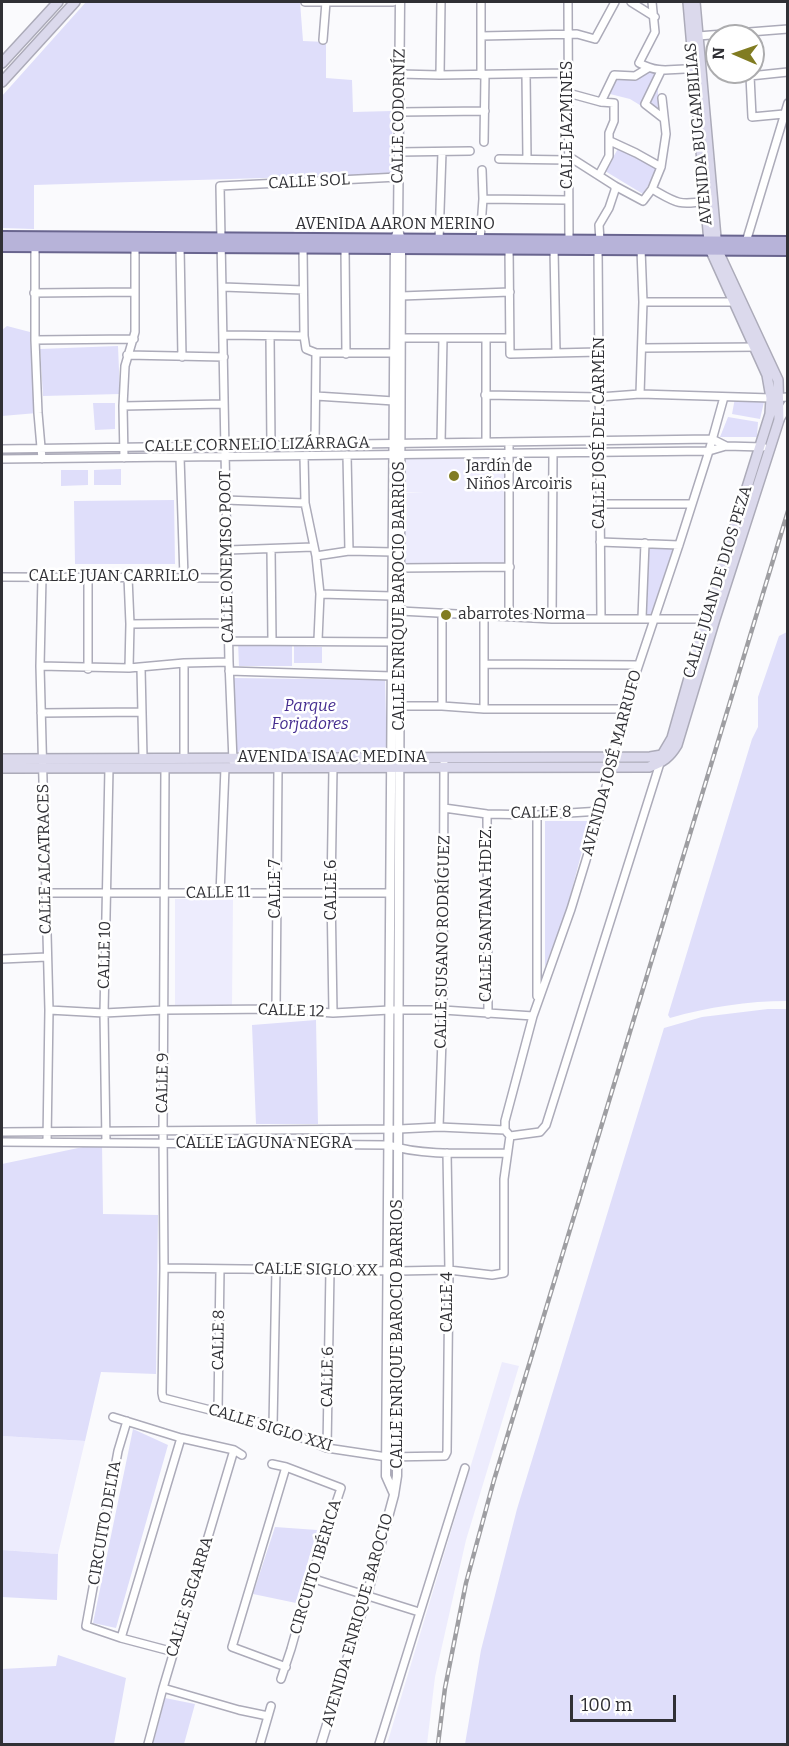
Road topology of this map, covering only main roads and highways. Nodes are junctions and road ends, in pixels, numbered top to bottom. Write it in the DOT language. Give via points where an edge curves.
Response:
graph roads {
  1 [pos="58,2"];
  2 [pos="75,2"];
  3 [pos="688,2"];
  4 [pos="695,2"];
  5 [pos="2,63"];
  6 [pos="697,70"];
  7 [pos="2,82"];
  8 [pos="398,241"];
  9 [pos="2,242"];
  10 [pos="135,242"];
  11 [pos="788,242"];
  12 [pos="222,243"];
  13 [pos="569,245"];
  14 [pos="599,245"];
  15 [pos="713,245"];
  16 [pos="788,250"];
  17 [pos="759,347"];
  18 [pos="779,397"];
  19 [pos="711,619"];
  20 [pos="2,759"];
  21 [pos="661,759"];
  22 [pos="42,763"];
  23 [pos="395,763"];
  24 [pos="231,765"];
  25 [pos="2,768"];
  1 -- 5 [label="main road"];
  2 -- 7 [label="main road"];
  3 -- 6 [label="main road, AVENIDA BUGAMBILIAS"];
  4 -- 6 [label="main road, AVENIDA BUGAMBILIAS"];
  6 -- 15 [label="main road, AVENIDA BUGAMBILIAS"];
  6 -- 15 [label="main road, AVENIDA BUGAMBILIAS" via="705,201"];
  8 -- 12 [label="main road, AVENIDA AARON MERINO"];
  8 -- 12 [label="main road, AVENIDA AARON MERINO" via="345,248"];
  8 -- 13 [label="main road, AVENIDA AARON MERINO"];
  8 -- 13 [label="main road, AVENIDA AARON MERINO" via="509,248 554,249"];
  9 -- 10 [label="main road, AVENIDA AARON MERINO"];
  10 -- 12 [label="main road, AVENIDA AARON MERINO"];
  10 -- 12 [label="main road, AVENIDA AARON MERINO" via="180,247"];
  11 -- 15 [label="main road, AVENIDA AARON MERINO"];
  13 -- 14 [label="main road, AVENIDA AARON MERINO"];
  14 -- 15 [label="main road, AVENIDA AARON MERINO"];
  14 -- 15 [label="main road, AVENIDA AARON MERINO" via="641,249"];
  15 -- 16 [label="main road, AVENIDA AARON MERINO"];
  15 -- 17 [label="main road, AVENIDA BUGAMBILIAS"];
  15 -- 17 [label="main road, AVENIDA BUGAMBILIAS" via="735,302"];
  17 -- 18 [label="main road, AVENIDA BUGAMBILIAS"];
  18 -- 19 [label="main road, CALLE JUAN DE DIOS PEZA" via="770,414"];
  18 -- 19 [label="main road, CALLE JUAN DE DIOS PEZA" via="779,420"];
  19 -- 21 [label="main road, CALLE JUAN DE DIOS PEZA" via="677,745 671,756"];
  20 -- 22 [label="main road, AVENIDA ISAAC MEDINA"];
  21 -- 23 [label="main road, AVENIDA ISAAC MEDINA" via="649,767 611,762"];
  22 -- 24 [label="main road, AVENIDA ISAAC MEDINA" via="109,768"];
  22 -- 24 [label="main road, AVENIDA ISAAC MEDINA" via="184,758"];
  22 -- 25 [label="main road, AVENIDA ISAAC MEDINA"];
  23 -- 24 [label="main road, AVENIDA ISAAC MEDINA"];
  23 -- 24 [label="main road, AVENIDA ISAAC MEDINA" via="333,768"];
}
